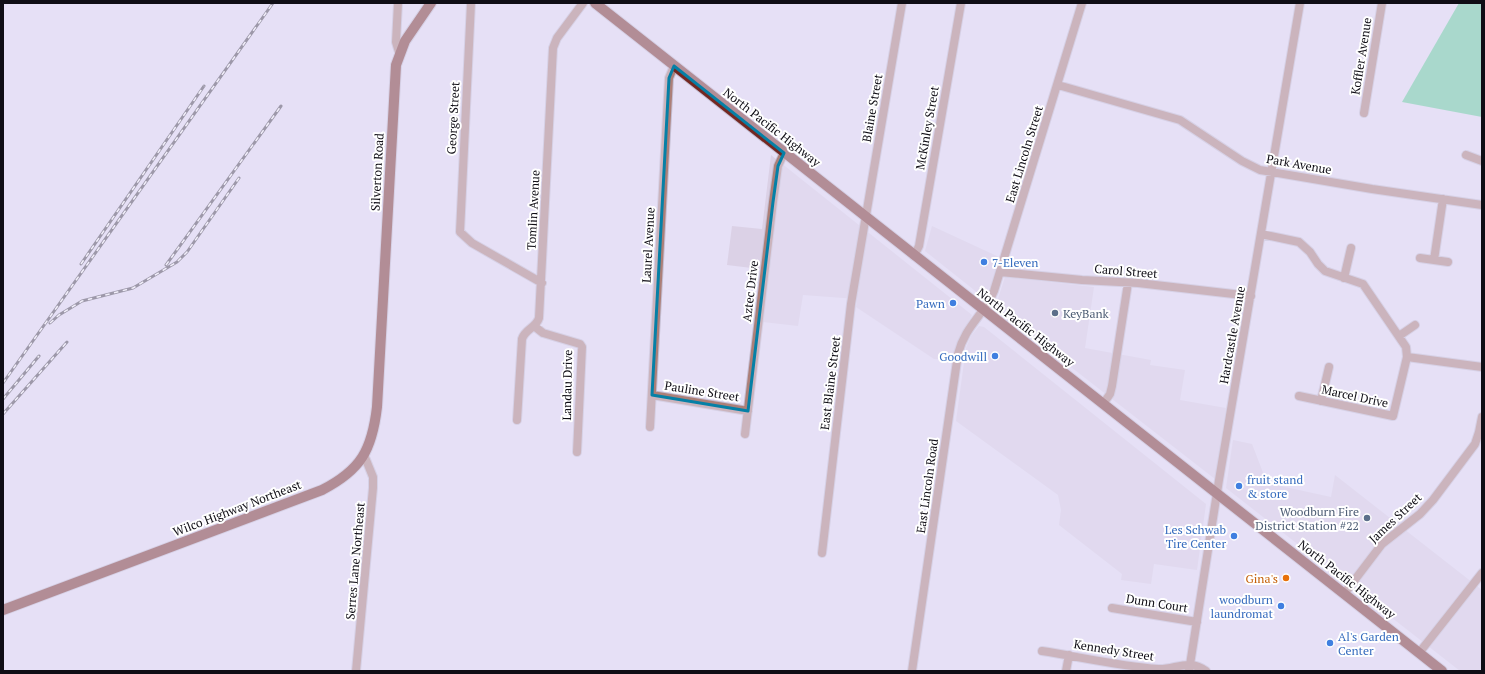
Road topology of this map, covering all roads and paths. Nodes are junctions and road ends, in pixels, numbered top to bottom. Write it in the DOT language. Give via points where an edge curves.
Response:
graph roads {
  1 [pos="398,3"];
  2 [pos="431,3"];
  3 [pos="471,3"];
  4 [pos="583,3"];
  5 [pos="594,3"];
  6 [pos="902,3"];
  7 [pos="961,3"];
  8 [pos="1082,3"];
  9 [pos="1300,3"];
  10 [pos="1382,3"];
  11 [pos="399,52"];
  12 [pos="674,66"];
  13 [pos="1058,85"];
  14 [pos="1364,113"];
  15 [pos="784,153"];
  16 [pos="1466,155"];
  17 [pos="1482,161"];
  18 [pos="1272,172"];
  19 [pos="1443,199"];
  20 [pos="1482,205"];
  21 [pos="865,217"];
  22 [pos="1261,234"];
  23 [pos="1351,248"];
  24 [pos="914,256"];
  25 [pos="1420,258"];
  26 [pos="1434,260"];
  27 [pos="1448,262"];
  28 [pos="1000,272"];
  29 [pos="1344,278"];
  30 [pos="542,283"];
  31 [pos="1128,284"];
  32 [pos="1251,296"];
  33 [pos="983,310"];
  34 [pos="1416,325"];
  35 [pos="534,326"];
  36 [pos="1399,336"];
  37 [pos="380,343"];
  38 [pos="1407,357"];
  39 [pos="1482,367"];
  40 [pos="1329,368"];
  41 [pos="652,395"];
  42 [pos="1299,396"];
  43 [pos="1321,401"];
  44 [pos="1103,404"];
  45 [pos="748,411"];
  46 [pos="1482,418"];
  47 [pos="517,420"];
  48 [pos="650,427"];
  49 [pos="746,434"];
  50 [pos="577,452"];
  51 [pos="364,455"];
  52 [pos="1217,495"];
  53 [pos="822,553"];
  54 [pos="1482,572"];
  55 [pos="1344,594"];
  56 [pos="1112,608"];
  57 [pos="3,610"];
  58 [pos="1197,622"];
  59 [pos="1042,651"];
  60 [pos="1419,653"];
  61 [pos="1069,655"];
  62 [pos="1190,668"];
  63 [pos="356,671"];
  64 [pos="912,671"];
  65 [pos="1066,671"];
  66 [pos="1206,671"];
  67 [pos="1442,671"];
  1 -- 11 [label="street, Silverton Road" via="396,42"];
  2 -- 11 [label="main road"];
  3 -- 30 [label="street, George Street" via="460,234 472,244"];
  4 -- 30 [label="street, Tomlin Avenue" via="557,38 553,48"];
  5 -- 12 [label="main road, North Pacific Highway"];
  6 -- 21 [label="street, Blaine Street"];
  7 -- 24 [label="street, McKinley Street" via="919,246"];
  8 -- 13 [label="street, East Lincoln Street"];
  9 -- 18 [label="street, Hardcastle Avenue"];
  10 -- 14 [label="street, Koffler Avenue"];
  11 -- 37 [label="main road, Silverton Road" via="395,77"];
  12 -- 15 [label="main road, North Pacific Highway"];
  12 -- 41 [label="street, Laurel Avenue" via="669,78"];
  13 -- 18 [label="street, Park Avenue" via="1180,120 1248,165"];
  13 -- 28 [label="street, East Lincoln Street"];
  15 -- 21 [label="main road, North Pacific Highway"];
  15 -- 45 [label="street, Aztec Drive" via="778,166"];
  16 -- 17 [label="street"];
  18 -- 19 [label="street, Park Avenue"];
  18 -- 22 [label="street, Hardcastle Avenue"];
  19 -- 20 [label="street, Park Avenue"];
  19 -- 26 [label="street"];
  21 -- 24 [label="main road, North Pacific Highway"];
  21 -- 53 [label="street, East Blaine Street" via="851,304"];
  22 -- 29 [label="street" via="1299,242 1321,268"];
  22 -- 32 [label="street, Hardcastle Avenue"];
  23 -- 29 [label="street"];
  24 -- 33 [label="main road, North Pacific Highway"];
  25 -- 26 [label="street"];
  26 -- 27 [label="street"];
  28 -- 31 [label="street, Carol Street"];
  28 -- 33 [label="street, East Lincoln Street" via="991,299"];
  29 -- 36 [label="street" via="1363,284"];
  30 -- 35 [label="street, Tomlin Avenue" via="539,318"];
  31 -- 32 [label="street, Carol Street"];
  31 -- 44 [label="street" via="1111,391"];
  32 -- 52 [label="street, Hardcastle Avenue"];
  33 -- 44 [label="main road, North Pacific Highway"];
  33 -- 64 [label="street, East Lincoln Road" via="961,344"];
  34 -- 36 [label="street"];
  35 -- 47 [label="street, Tomlin Avenue" via="524,334 521,342"];
  35 -- 50 [label="street, Landau Drive" via="543,333 580,344 582,347"];
  36 -- 38 [label="street" via="1408,350"];
  37 -- 51 [label="main road, Wilco Highway Northeast" via="374,428"];
  38 -- 39 [label="street"];
  38 -- 43 [label="street, Marcel Drive" via="1393,416"];
  40 -- 43 [label="street"];
  41 -- 45 [label="street, Pauline Street"];
  41 -- 48 [label="street, Laurel Avenue"];
  42 -- 43 [label="street, Marcel Drive"];
  44 -- 52 [label="main road, North Pacific Highway"];
  45 -- 49 [label="street, Aztec Drive"];
  46 -- 55 [label="street, James Street" via="1475,444 1433,500 1420,514 1382,544"];
  51 -- 57 [label="main road, Wilco Highway Northeast" via="349,473 322,490"];
  51 -- 63 [label="street, Serres Lane Northeast" via="373,477 374,488"];
  52 -- 55 [label="main road, North Pacific Highway"];
  52 -- 58 [label="street, Hardcastle Avenue"];
  54 -- 60 [label="street"];
  55 -- 60 [label="main road, North Pacific Highway"];
  56 -- 58 [label="street, Dunn Court"];
  58 -- 62 [label="street, Hardcastle Avenue"];
  59 -- 61 [label="street, Kennedy Street"];
  60 -- 67 [label="main road, North Pacific Highway"];
  61 -- 62 [label="street, Kennedy Street" via="1160,669 1176,666"];
  61 -- 65 [label="street"];
  62 -- 66 [label="street, Kennedy Street" via="1201,668"];
}
